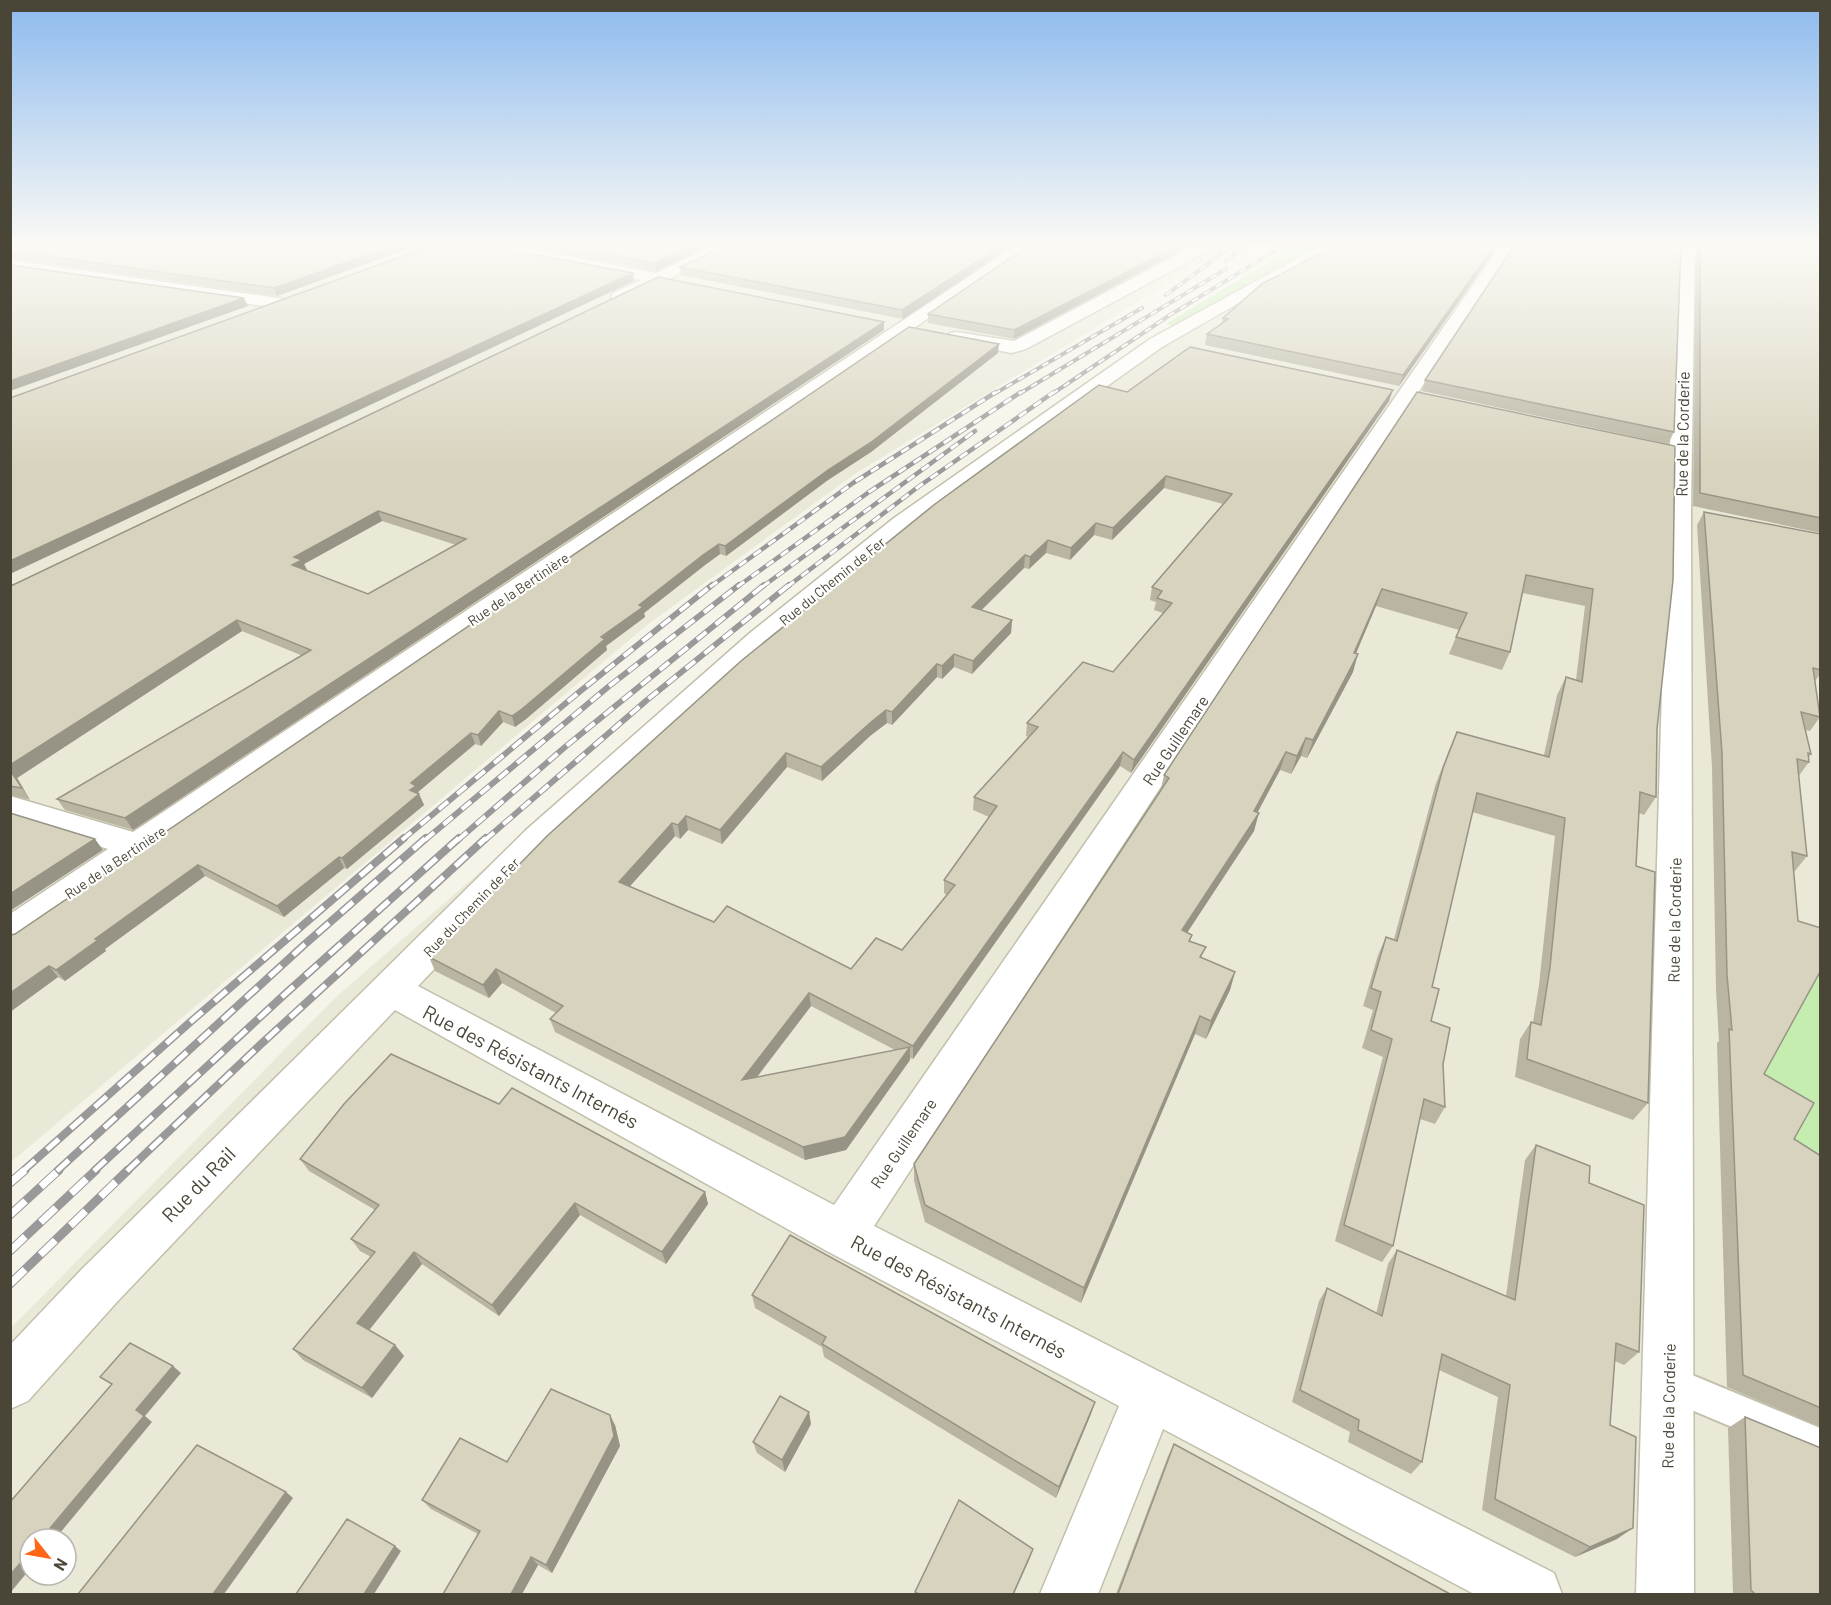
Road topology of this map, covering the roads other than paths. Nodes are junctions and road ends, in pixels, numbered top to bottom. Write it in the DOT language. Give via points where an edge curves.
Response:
graph roads {
  1 [pos="878,321"];
  2 [pos="913,321"];
  3 [pos="1066,321"];
  4 [pos="1197,321"];
  5 [pos="1457,321"];
  6 [pos="1681,321"];
  7 [pos="904,327"];
  8 [pos="1156,344"];
  9 [pos="1187,350"];
  10 [pos="10,807"];
  11 [pos="137,846"];
  12 [pos="10,933"];
  13 [pos="390,989"];
  14 [pos="842,1234"];
  15 [pos="10,1383"];
  16 [pos="1668,1383"];
  17 [pos="1150,1395"];
  18 [pos="1821,1446"];
  19 [pos="1069,1594"];
  20 [pos="1533,1594"];
  21 [pos="1665,1594"];
  1 -- 7 [label="street"];
  2 -- 7 [label="street, Rue de la Bertinière"];
  3 -- 7 [label="street" via="1011,347"];
  4 -- 8 [label="street, Rue du Chemin de Fer"];
  5 -- 14 [label="street, Rue Guillemare"];
  6 -- 16 [label="street, Rue de la Corderie" via="1670,454 1689,515"];
  7 -- 11 [label="street, Rue de la Bertinière"];
  8 -- 9 [label="street"];
  8 -- 13 [label="street, Rue du Chemin de Fer" via="903,523 761,638 538,839"];
  10 -- 11 [label="street"];
  11 -- 12 [label="street, Rue de la Bertinière"];
  13 -- 14 [label="street, Rue des Résistants Internés"];
  13 -- 15 [label="street, Rue du Rail" via="99,1286"];
  14 -- 17 [label="street, Rue des Résistants Internés"];
  16 -- 18 [label="lane"];
  16 -- 21 [label="street, Rue de la Corderie"];
  17 -- 19 [label="street"];
  17 -- 20 [label="street, Rue des Résistants Internés"];
}
